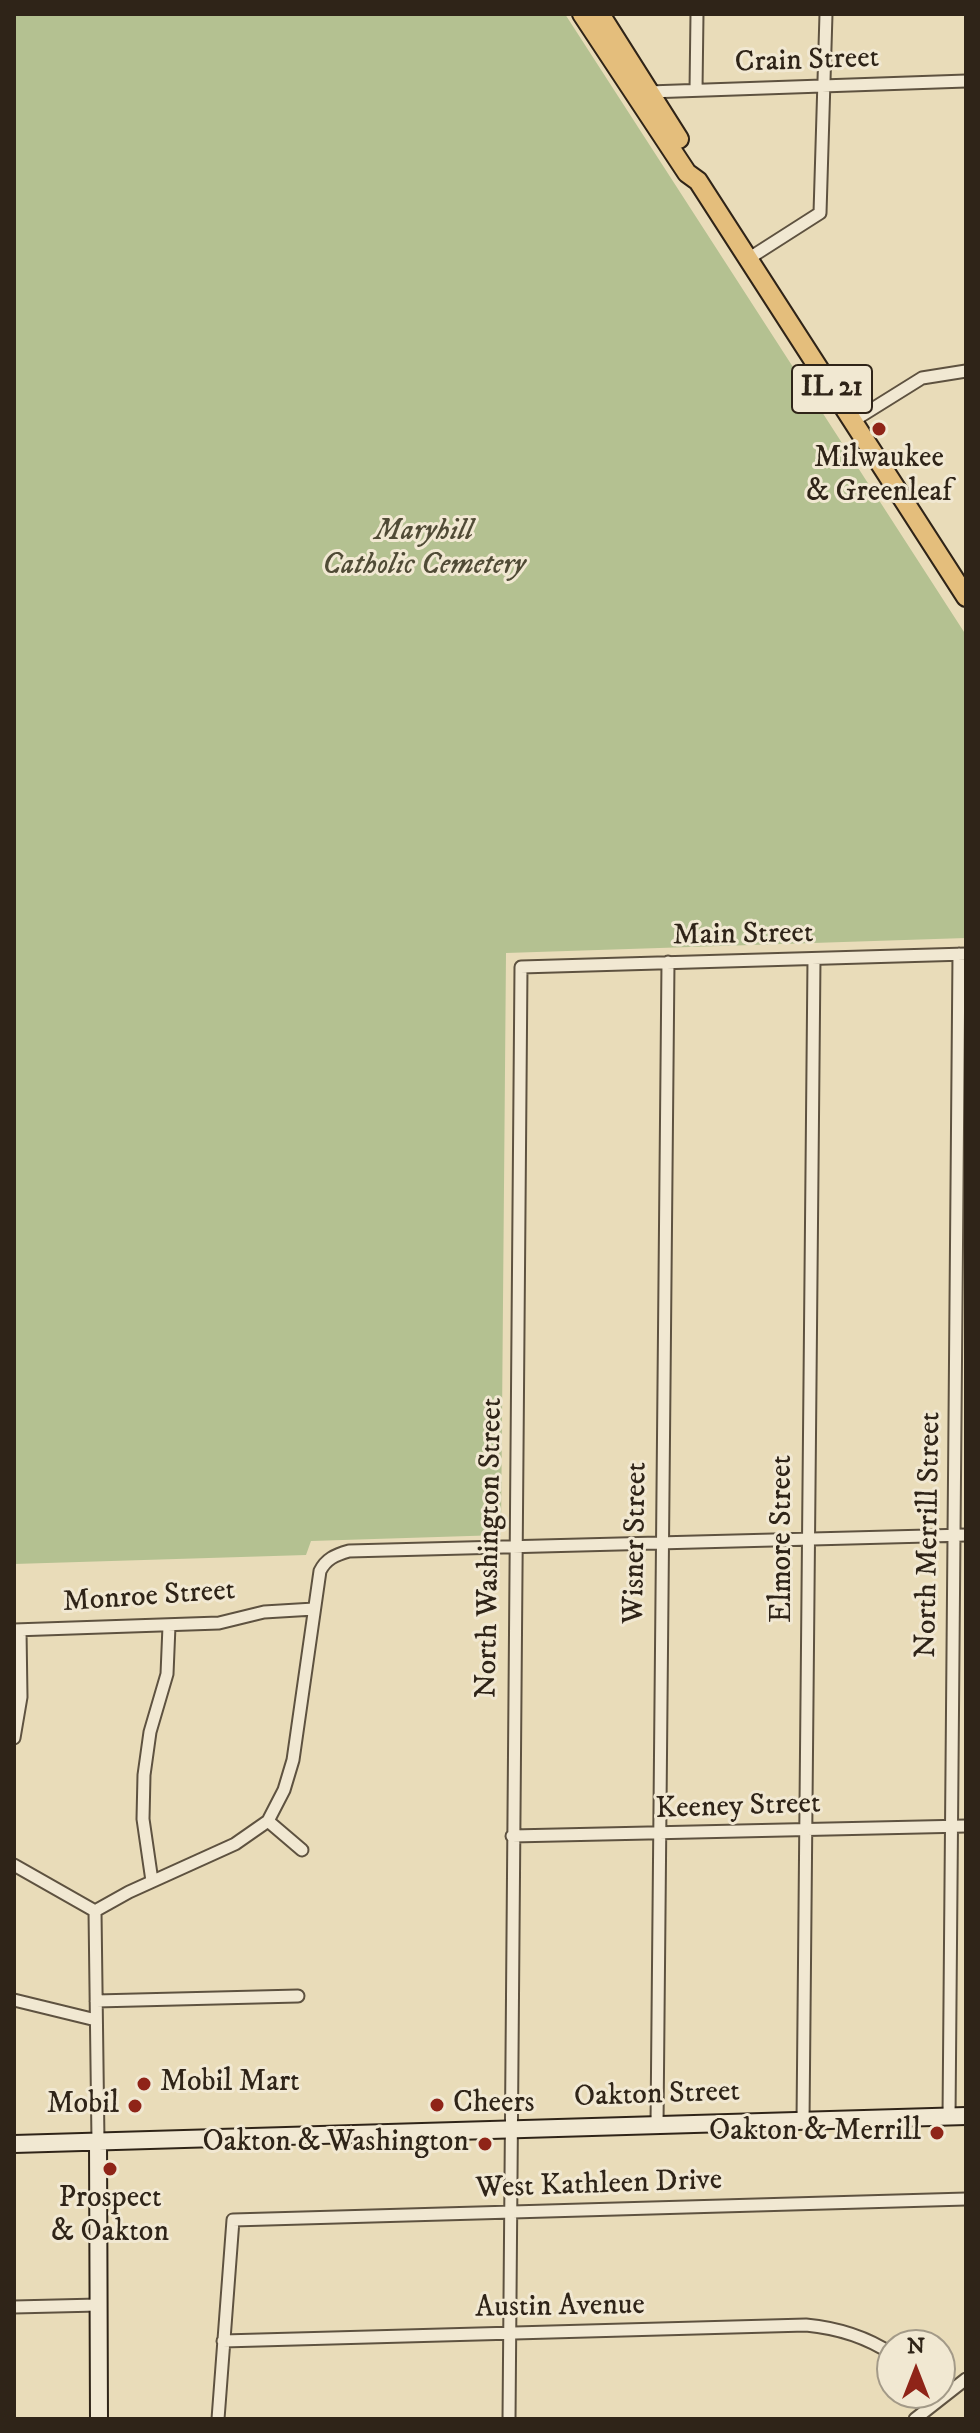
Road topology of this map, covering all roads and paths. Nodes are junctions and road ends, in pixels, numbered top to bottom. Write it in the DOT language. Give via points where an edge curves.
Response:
graph roads {
  1 [pos="582,14"];
  2 [pos="600,14"];
  3 [pos="697,14"];
  4 [pos="826,14"];
  5 [pos="966,81"];
  6 [pos="824,86"];
  7 [pos="696,90"];
  8 [pos="649,92"];
  9 [pos="698,181"];
  10 [pos="748,259"];
  11 [pos="966,371"];
  12 [pos="853,421"];
  13 [pos="966,597"];
  14 [pos="962,954"];
  15 [pos="814,959"];
  16 [pos="668,962"];
  17 [pos="521,967"];
  18 [pos="960,1535"];
  19 [pos="807,1540"];
  20 [pos="661,1544"];
  21 [pos="514,1547"];
  22 [pos="314,1609"];
  23 [pos="169,1626"];
  24 [pos="17,1630"];
  25 [pos="14,1738"];
  26 [pos="268,1821"];
  27 [pos="951,1826"];
  28 [pos="966,1826"];
  29 [pos="806,1830"];
  30 [pos="659,1834"];
  31 [pos="512,1836"];
  32 [pos="302,1850"];
  33 [pos="14,1865"];
  34 [pos="152,1881"];
  35 [pos="95,1911"];
  36 [pos="298,1996"];
  37 [pos="14,2000"];
  38 [pos="96,2001"];
  39 [pos="96,2020"];
  40 [pos="958,2116"];
  41 [pos="803,2120"];
  42 [pos="657,2124"];
  43 [pos="510,2128"];
  44 [pos="98,2141"];
  45 [pos="14,2144"];
  46 [pos="966,2199"];
  47 [pos="509,2213"];
  48 [pos="98,2305"];
  49 [pos="14,2307"];
  50 [pos="510,2333"];
  51 [pos="223,2341"];
  52 [pos="876,2346"];
  53 [pos="99,2419"];
  54 [pos="218,2419"];
  55 [pos="509,2419"];
  1 -- 9 [label="main road, IL 21" via="687,173"];
  2 -- 8 [label="main road, IL 21"];
  3 -- 7 [label="street"];
  4 -- 6 [label="street"];
  5 -- 6 [label="street, Crain Street"];
  6 -- 7 [label="street, Crain Street"];
  6 -- 10 [label="street" via="820,213"];
  7 -- 8 [label="street, Crain Street"];
  8 -- 9 [label="main road, IL 21" via="696,167"];
  9 -- 10 [label="main road, IL 21"];
  10 -- 12 [label="main road, IL 21"];
  11 -- 12 [label="street" via="922,378"];
  12 -- 13 [label="main road, IL 21"];
  14 -- 15 [label="street, Main Street"];
  14 -- 18 [label="street, North Merrill Street"];
  15 -- 16 [label="street, Main Street"];
  15 -- 19 [label="street, Elmore Street"];
  16 -- 17 [label="street, Main Street"];
  16 -- 20 [label="street, Wisner Street"];
  17 -- 21 [label="street, North Washington Street"];
  18 -- 19 [label="street"];
  18 -- 27 [label="street, North Merrill Street"];
  19 -- 20 [label="street"];
  19 -- 29 [label="street, Elmore Street"];
  20 -- 21 [label="street"];
  20 -- 30 [label="street, Wisner Street"];
  21 -- 22 [label="street" via="337,1554 320,1571"];
  21 -- 31 [label="street, North Washington Street"];
  22 -- 23 [label="street, Monroe Street"];
  22 -- 26 [label="street" via="293,1760"];
  23 -- 24 [label="street, Monroe Street"];
  23 -- 34 [label="street" via="167,1674 150,1732 143,1786"];
  24 -- 25 [label="street" via="21,1697"];
  26 -- 32 [label="street"];
  26 -- 34 [label="street" via="235,1844"];
  27 -- 28 [label="street, Keeney Street"];
  27 -- 29 [label="street, Keeney Street"];
  27 -- 40 [label="street, North Merrill Street"];
  29 -- 30 [label="street, Keeney Street"];
  29 -- 41 [label="street, Elmore Street"];
  30 -- 31 [label="street, Keeney Street"];
  30 -- 42 [label="street, Wisner Street"];
  31 -- 43 [label="street, North Washington Street"];
  33 -- 35 [label="street"];
  34 -- 35 [label="street"];
  35 -- 38 [label="street"];
  36 -- 38 [label="street"];
  37 -- 39 [label="street"];
  38 -- 39 [label="street"];
  39 -- 44 [label="street"];
  40 -- 41 [label="main road, Oakton Street"];
  41 -- 42 [label="main road, Oakton Street"];
  42 -- 43 [label="main road, Oakton Street"];
  43 -- 44 [label="main road, Oakton Street"];
  43 -- 47 [label="street, North Washington Street"];
  44 -- 45 [label="main road, Oakton Street"];
  44 -- 48 [label="main road"];
  46 -- 47 [label="street, West Kathleen Drive"];
  47 -- 50 [label="street, North Washington Street"];
  47 -- 51 [label="street, West Kathleen Drive" via="233,2220"];
  48 -- 49 [label="street"];
  48 -- 53 [label="main road"];
  50 -- 51 [label="street, Austin Avenue"];
  50 -- 52 [label="street, Austin Avenue" via="806,2325 854,2334"];
  50 -- 55 [label="street, North Washington Street"];
  51 -- 54 [label="street"];
}
